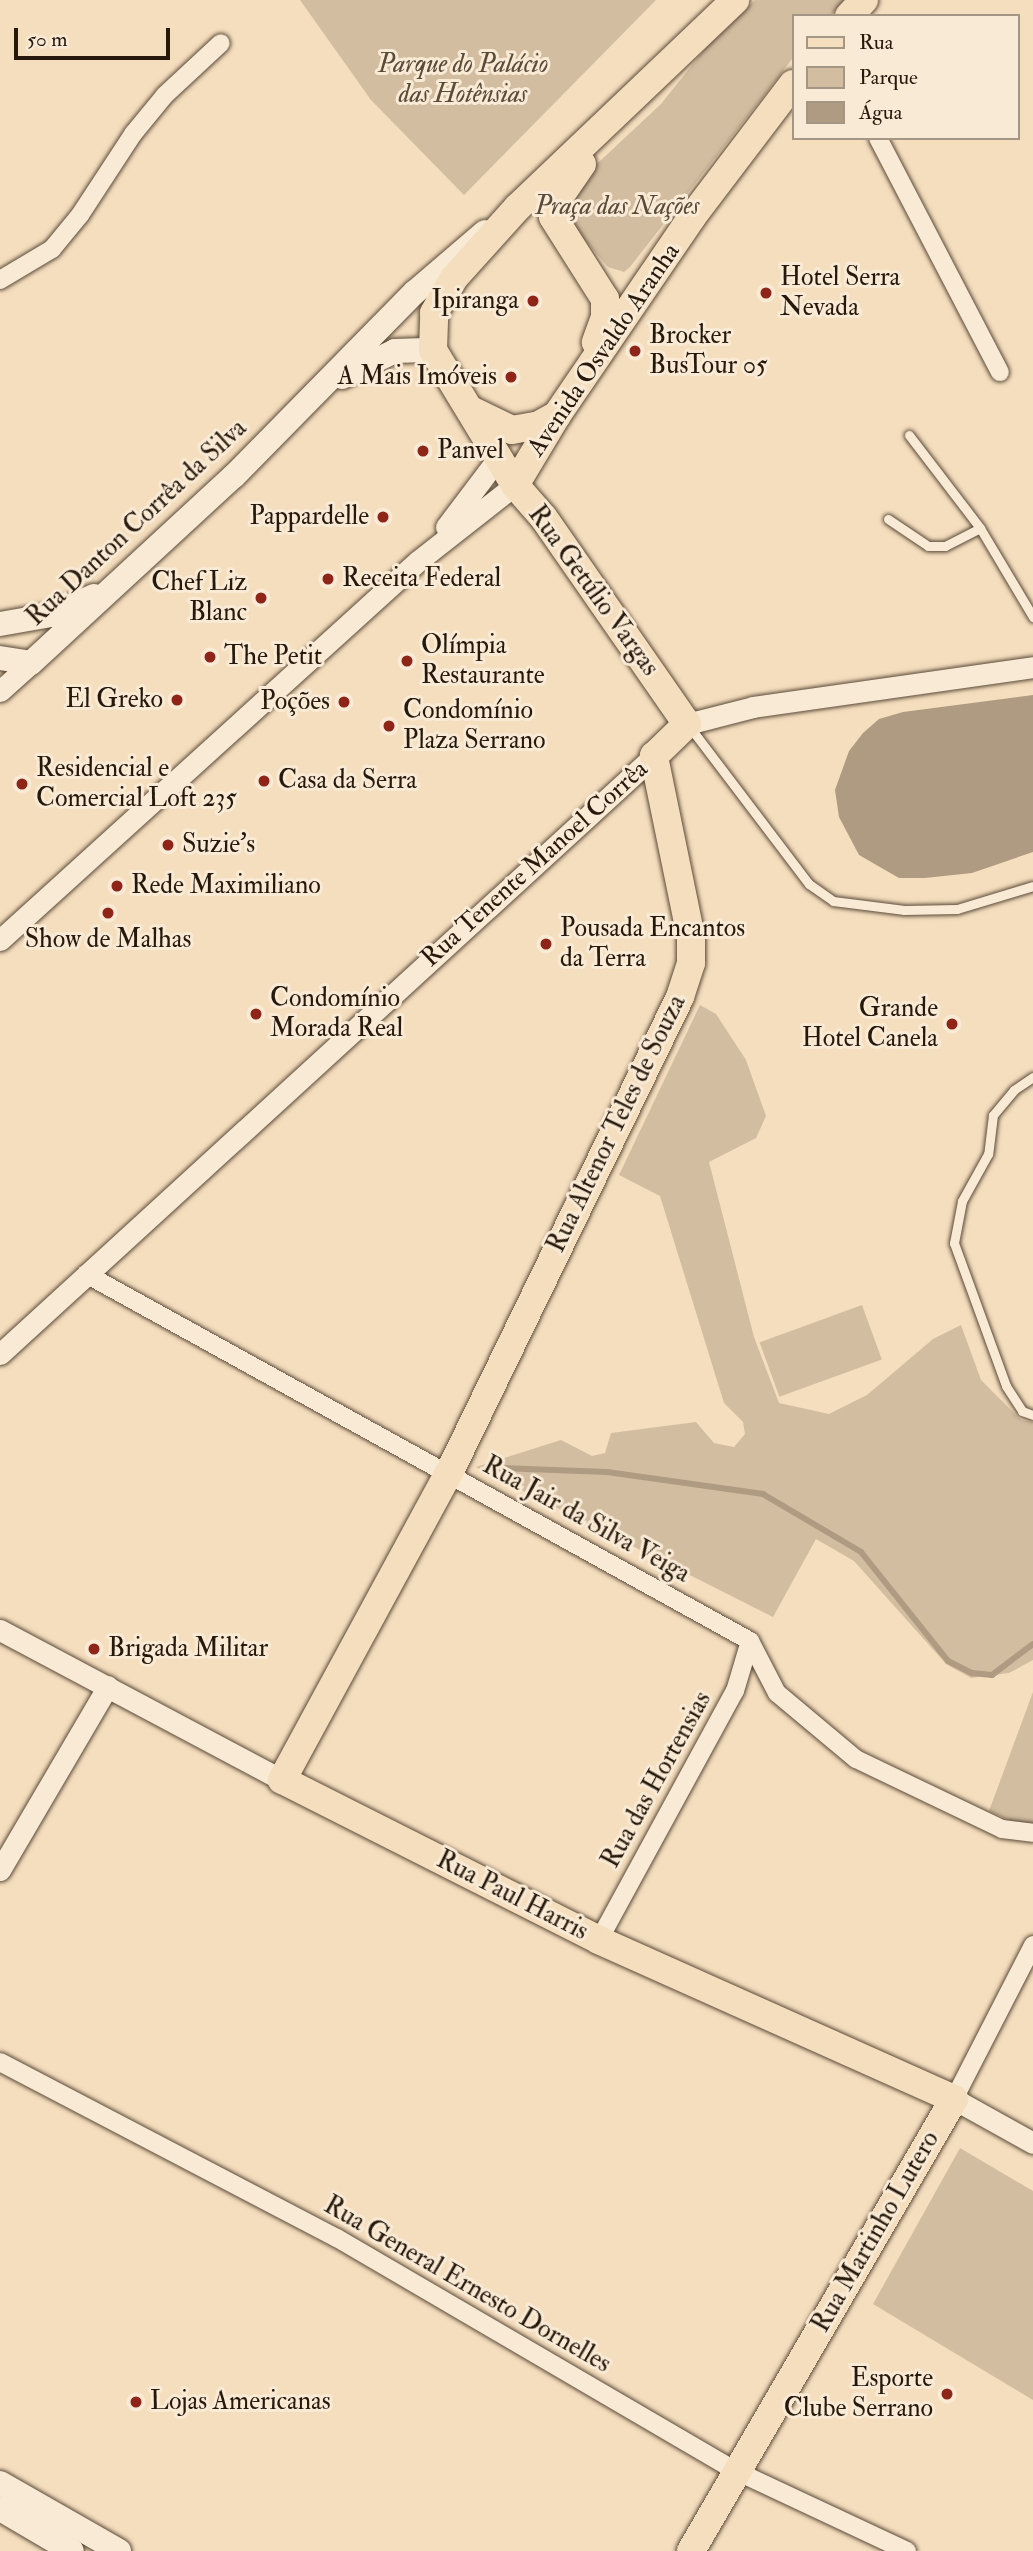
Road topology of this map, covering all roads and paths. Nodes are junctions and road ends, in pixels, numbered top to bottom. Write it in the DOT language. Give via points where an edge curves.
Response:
graph roads {
  1 [pos="735,0"];
  2 [pos="864,0"];
  3 [pos="851,14"];
  4 [pos="221,43"];
  5 [pos="792,85"];
  6 [pos="635,98"];
  7 [pos="879,140"];
  8 [pos="518,207"];
  9 [pos="692,218"];
  10 [pos="568,246"];
  11 [pos="594,276"];
  12 [pos="0,280"];
  13 [pos="433,350"];
  14 [pos="1000,372"];
  15 [pos="585,375"];
  16 [pos="313,398"];
  17 [pos="473,411"];
  18 [pos="557,415"];
  19 [pos="909,435"];
  20 [pos="499,457"];
  21 [pos="515,485"];
  22 [pos="888,519"];
  23 [pos="980,528"];
  24 [pos="418,561"];
  25 [pos="111,589"];
  26 [pos="1033,617"];
  27 [pos="0,624"];
  28 [pos="0,658"];
  29 [pos="31,663"];
  30 [pos="1033,667"];
  31 [pos="0,691"];
  32 [pos="687,724"];
  33 [pos="654,756"];
  34 [pos="1033,886"];
  35 [pos="0,940"];
  36 [pos="1033,1077"];
  37 [pos="86,1274"];
  38 [pos="0,1353"];
  39 [pos="1033,1415"];
  40 [pos="449,1473"];
  41 [pos="0,1630"];
  42 [pos="750,1641"];
  43 [pos="108,1686"];
  44 [pos="282,1780"];
  45 [pos="1033,1833"];
  46 [pos="0,1870"];
  47 [pos="599,1940"];
  48 [pos="1033,1945"];
  49 [pos="0,2062"];
  50 [pos="954,2099"];
  51 [pos="1033,2143"];
  52 [pos="736,2471"];
  53 [pos="0,2483"];
  54 [pos="0,2509"];
  55 [pos="72,2551"];
  56 [pos="119,2551"];
  57 [pos="691,2551"];
  58 [pos="907,2551"];
  1 -- 6 [label="main road"];
  2 -- 3 [label="main road"];
  4 -- 12 [label="street" via="165,95 133,134 52,249"];
  5 -- 9 [label="main road, Avenida Osvaldo Aranha"];
  6 -- 8 [label="main road"];
  6 -- 10 [label="main road" via="556,202 553,217"];
  7 -- 14 [label="street"];
  8 -- 10 [label="main road"];
  8 -- 13 [label="main road" via="443,296 431,329"];
  8 -- 16 [label="main road, Rua Danton Corrêa da Silva" via="456,254"];
  9 -- 11 [label="main road" via="634,280 614,285"];
  9 -- 15 [label="main road, Avenida Osvaldo Aranha"];
  10 -- 11 [label="main road"];
  11 -- 15 [label="main road" via="607,308"];
  13 -- 16 [label="main road, Rua Danton Corrêa da Silva" via="385,355 355,367"];
  13 -- 17 [label="main road"];
  15 -- 18 [label="main road, Avenida Osvaldo Aranha"];
  16 -- 25 [label="main road, Rua Danton Corrêa da Silva"];
  17 -- 18 [label="main road" via="512,430 539,425"];
  17 -- 20 [label="main road, Avenida Osvaldo Aranha"];
  18 -- 21 [label="main road, Avenida Osvaldo Aranha"];
  19 -- 23 [label="lane"];
  20 -- 21 [label="main road, Rua Getúlio Vargas"];
  20 -- 24 [label="street, Avenida Osvaldo Aranha"];
  21 -- 24 [label="street, Avenida Osvaldo Aranha"];
  21 -- 32 [label="main road, Rua Getúlio Vargas" via="543,517"];
  22 -- 23 [label="lane" via="928,546 945,546"];
  23 -- 26 [label="lane"];
  24 -- 35 [label="street, Avenida Osvaldo Aranha"];
  25 -- 27 [label="main road" via="51,615"];
  25 -- 29 [label="main road, Rua Danton Corrêa da Silva"];
  28 -- 29 [label="main road"];
  29 -- 31 [label="street, Rua Danton Corrêa da Silva"];
  30 -- 32 [label="street, Rua Tenente Manoel Corrêa" via="753,707"];
  32 -- 33 [label="main road, Rua Tenente Manoel Corrêa"];
  32 -- 34 [label="lane" via="809,884 833,901 904,910 957,909"];
  33 -- 37 [label="street, Rua Tenente Manoel Corrêa"];
  33 -- 40 [label="main road, Rua Altenor Teles de Souza" via="691,937 691,964 680,997"];
  36 -- 39 [label="lane" via="1014,1090 993,1115 988,1154 962,1201 954,1243 1006,1386 1022,1411"];
  37 -- 38 [label="street, Rua Tenente Manoel Corrêa"];
  37 -- 40 [label="street, Rua Jair da Silva Veiga"];
  40 -- 42 [label="street, Rua Jair da Silva Veiga"];
  40 -- 44 [label="main road, Rua Altenor Teles de Souza"];
  41 -- 43 [label="street, Rua Paul Harris"];
  42 -- 45 [label="street" via="777,1693 856,1759 1002,1829"];
  42 -- 47 [label="street, Rua das Hortensias" via="735,1691"];
  43 -- 44 [label="street, Rua Paul Harris"];
  43 -- 46 [label="street"];
  44 -- 47 [label="main road, Rua Paul Harris"];
  47 -- 50 [label="main road, Rua Paul Harris"];
  48 -- 50 [label="street, Rua Martinho Lutero"];
  49 -- 52 [label="street, Rua General Ernesto Dornelles" via="337,2238"];
  50 -- 51 [label="street, Rua Paul Harris"];
  50 -- 52 [label="main road, Rua Martinho Lutero"];
  52 -- 57 [label="main road, Rua Martinho Lutero"];
  52 -- 58 [label="street, Rua General Ernesto Dornelles"];
  53 -- 56 [label="main road"];
  54 -- 55 [label="main road"];
}
